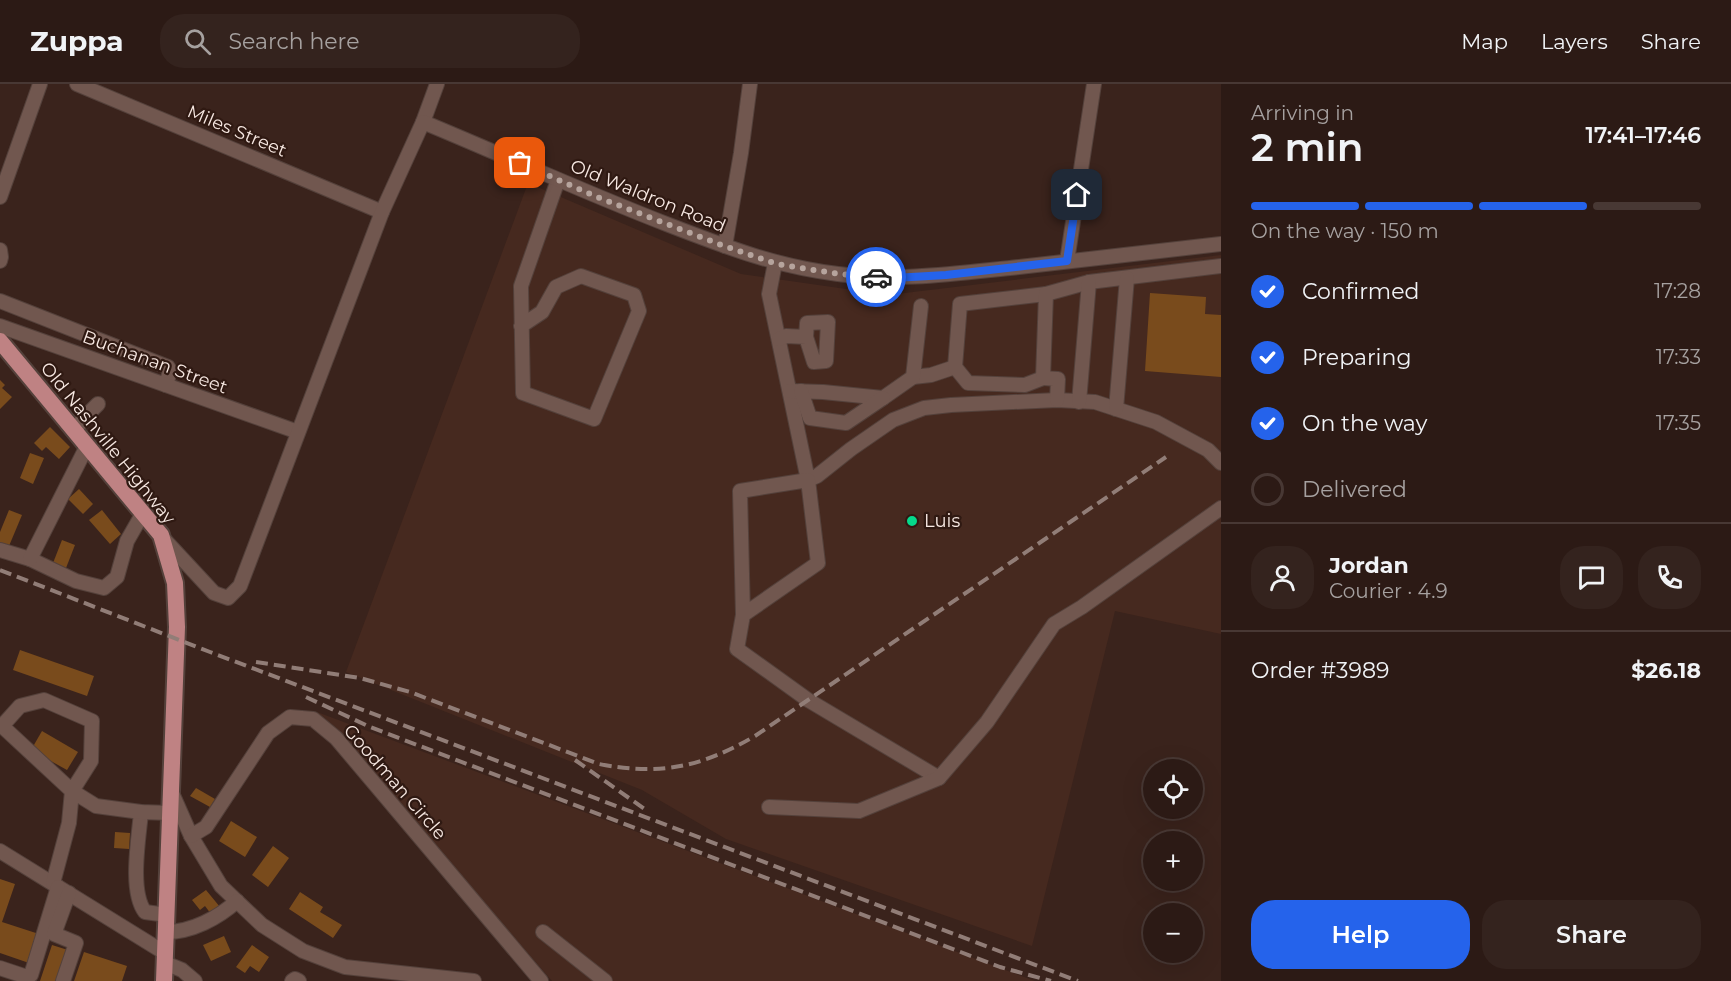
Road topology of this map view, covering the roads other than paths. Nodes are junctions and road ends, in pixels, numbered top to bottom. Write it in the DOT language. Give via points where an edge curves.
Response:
graph roads {
  1 [pos="40,84"];
  2 [pos="77,84"];
  3 [pos="437,84"];
  4 [pos="750,84"];
  5 [pos="1094,84"];
  6 [pos="423,122"];
  7 [pos="558,180"];
  8 [pos="0,196"];
  9 [pos="382,212"];
  10 [pos="1221,244"];
  11 [pos="724,246"];
  12 [pos="0,250"];
  13 [pos="0,261"];
  14 [pos="1067,261"];
  15 [pos="775,263"];
  16 [pos="1221,266"];
  17 [pos="1127,278"];
  18 [pos="1089,282"];
  19 [pos="1046,294"];
  20 [pos="0,301"];
  21 [pos="921,306"];
  22 [pos="0,326"];
  23 [pos="521,326"];
  24 [pos="88,336"];
  25 [pos="806,337"];
  26 [pos="779,339"];
  27 [pos="0,341"];
  28 [pos="82,355"];
  29 [pos="955,367"];
  30 [pos="913,377"];
  31 [pos="1042,378"];
  32 [pos="166,385"];
  33 [pos="795,391"];
  34 [pos="883,398"];
  35 [pos="1057,400"];
  36 [pos="1079,402"];
  37 [pos="98,404"];
  38 [pos="1116,409"];
  39 [pos="74,431"];
  40 [pos="298,432"];
  41 [pos="87,446"];
  42 [pos="1221,463"];
  43 [pos="808,480"];
  44 [pos="1221,508"];
  45 [pos="142,513"];
  46 [pos="161,536"];
  47 [pos="0,550"];
  48 [pos="30,559"];
  49 [pos="743,615"];
  50 [pos="939,778"];
  51 [pos="72,791"];
  52 [pos="171,792"];
  53 [pos="769,807"];
  54 [pos="141,812"];
  55 [pos="170,813"];
  56 [pos="191,836"];
  57 [pos="0,851"];
  58 [pos="60,888"];
  59 [pos="237,901"];
  60 [pos="167,915"];
  61 [pos="166,932"];
  62 [pos="543,933"];
  63 [pos="54,934"];
  64 [pos="0,968"];
  65 [pos="163,971"];
  66 [pos="343,974"];
  67 [pos="35,981"];
  68 [pos="63,981"];
  69 [pos="195,981"];
  70 [pos="292,981"];
  71 [pos="299,981"];
  72 [pos="474,981"];
  73 [pos="541,981"];
  74 [pos="605,981"];
  1 -- 8 [label="street"];
  2 -- 9 [label="street, Miles Street"];
  3 -- 6 [label="street"];
  4 -- 11 [label="street"];
  5 -- 14 [label="street"];
  6 -- 7 [label="street, Old Waldron Road"];
  6 -- 9 [label="street"];
  7 -- 11 [label="street, Old Waldron Road"];
  7 -- 23 [label="street" via="521,286"];
  9 -- 40 [label="street"];
  10 -- 14 [label="street, Old Waldron Road"];
  11 -- 15 [label="street, Old Waldron Road"];
  12 -- 13 [label="street"];
  14 -- 15 [label="street, Old Waldron Road" via="894,278"];
  15 -- 26 [label="street" via="769,294"];
  16 -- 17 [label="street"];
  17 -- 18 [label="street"];
  17 -- 38 [label="street"];
  18 -- 19 [label="street"];
  18 -- 36 [label="street"];
  19 -- 29 [label="street" via="960,304"];
  19 -- 31 [label="street"];
  20 -- 24 [label="street"];
  21 -- 30 [label="street"];
  22 -- 28 [label="street, Buchanan Street"];
  23 -- 23 [label="street" via="523,393 594,419 639,311 634,295 581,276 556,287 542,312"];
  24 -- 28 [label="street"];
  24 -- 32 [label="street" via="168,367"];
  25 -- 26 [label="street"];
  26 -- 33 [label="street"];
  27 -- 39 [label="main road, Old Nashville Highway"];
  28 -- 32 [label="street, Buchanan Street"];
  29 -- 30 [label="street"];
  29 -- 31 [label="street" via="968,383 1025,385"];
  30 -- 34 [label="street"];
  31 -- 35 [label="street" via="1058,379"];
  32 -- 40 [label="street, Buchanan Street"];
  33 -- 34 [label="street"];
  33 -- 34 [label="street" via="810,418 846,423"];
  33 -- 43 [label="street"];
  35 -- 36 [label="street"];
  35 -- 43 [label="street" via="924,408 893,420"];
  36 -- 38 [label="street"];
  37 -- 39 [label="street"];
  38 -- 42 [label="street" via="1156,422 1208,450"];
  39 -- 41 [label="main road, Old Nashville Highway"];
  40 -- 46 [label="street" via="240,586 228,598 214,592"];
  41 -- 45 [label="main road, Old Nashville Highway"];
  41 -- 48 [label="street"];
  43 -- 49 [label="street" via="818,563"];
  43 -- 49 [label="street" via="740,491"];
  44 -- 50 [label="street" via="1054,624 987,722"];
  45 -- 46 [label="main road, Old Nashville Highway"];
  45 -- 48 [label="street" via="127,541 117,577 104,588 76,581"];
  46 -- 52 [label="main road, Old Nashville Highway" via="175,583 177,611"];
  47 -- 48 [label="street"];
  49 -- 50 [label="street" via="737,649 808,700"];
  50 -- 53 [label="street" via="859,811"];
  51 -- 51 [label="street" via="2,726 20,706 44,700 92,721 91,761"];
  51 -- 54 [label="street" via="96,806"];
  51 -- 58 [label="street"];
  52 -- 55 [label="main road, Old Nashville Highway"];
  52 -- 56 [label="street, Old Nashville Highway"];
  54 -- 55 [label="street"];
  54 -- 60 [label="street" via="136,889 145,912"];
  55 -- 60 [label="main road, Old Nashville Highway"];
  56 -- 59 [label="street, Old Nashville Highway" via="221,886"];
  56 -- 73 [label="street, Goodman Circle" via="206,827 268,733 290,717 313,719 336,738"];
  57 -- 58 [label="street"];
  58 -- 63 [label="street"];
  58 -- 64 [label="street" via="31,975"];
  58 -- 65 [label="street"];
  59 -- 61 [label="street" via="211,920 178,932"];
  59 -- 66 [label="street, Old Nashville Highway" via="262,925"];
  60 -- 61 [label="main road, Old Nashville Highway"];
  61 -- 65 [label="main road, Old Nashville Highway"];
  62 -- 74 [label="street"];
  63 -- 67 [label="street"];
  63 -- 68 [label="street" via="76,943"];
  65 -- 69 [label="street" via="182,970"];
  66 -- 72 [label="street, Old Nashville Highway"];
  70 -- 71 [label="street"];
}
